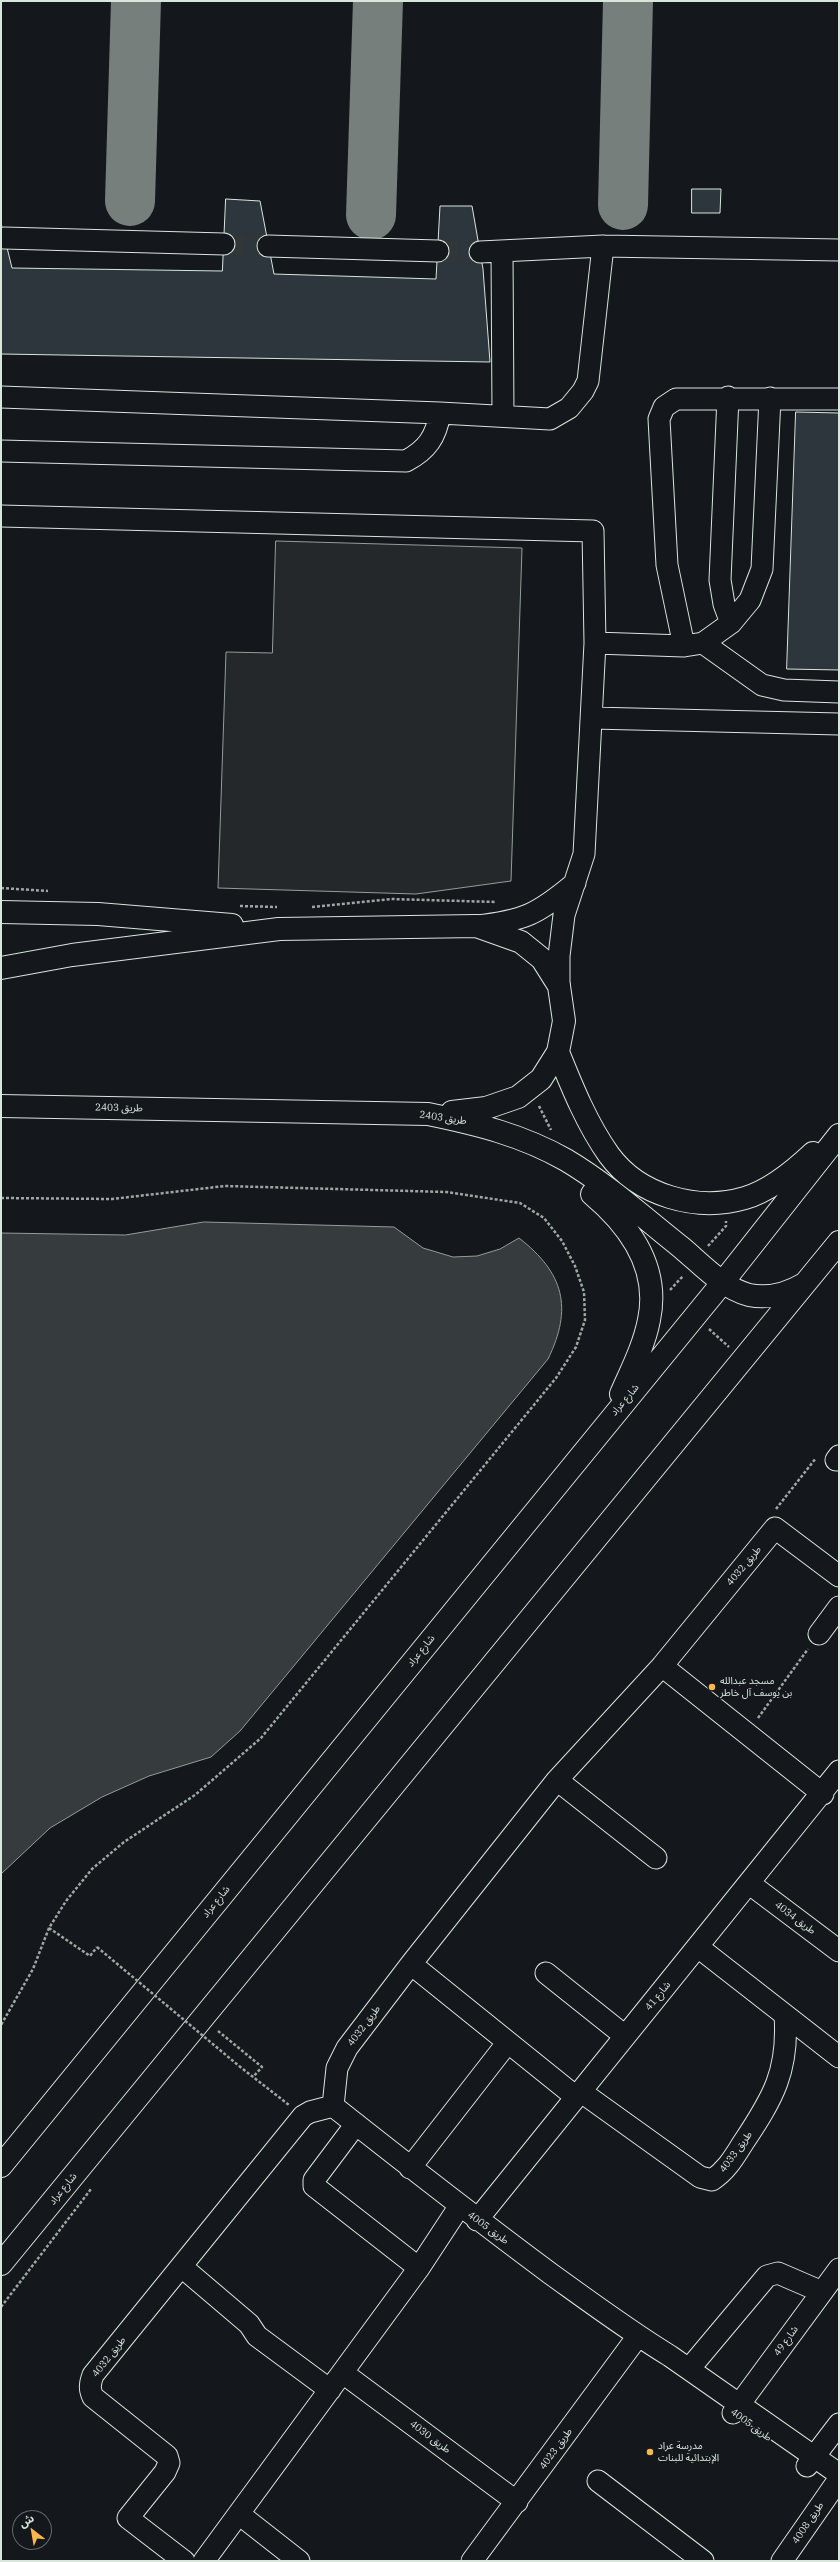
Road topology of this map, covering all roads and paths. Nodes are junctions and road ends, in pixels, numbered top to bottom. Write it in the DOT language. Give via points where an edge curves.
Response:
graph roads {
  1 [pos="4,238"];
  2 [pos="224,244"];
  3 [pos="268,246"];
  4 [pos="603,246"];
  5 [pos="839,250"];
  6 [pos="438,251"];
  7 [pos="480,252"];
  8 [pos="502,252"];
  9 [pos="1,397"];
  10 [pos="728,397"];
  11 [pos="770,398"];
  12 [pos="839,398"];
  13 [pos="440,413"];
  14 [pos="503,416"];
  15 [pos="1,451"];
  16 [pos="1,516"];
  17 [pos="731,623"];
  18 [pos="595,643"];
  19 [pos="693,644"];
  20 [pos="839,692"];
  21 [pos="592,718"];
  22 [pos="839,724"];
  23 [pos="576,882"];
  24 [pos="1,888"];
  25 [pos="55,893"];
  26 [pos="498,902"];
  27 [pos="236,906"];
  28 [pos="304,907"];
  29 [pos="283,908"];
  30 [pos="1,912"];
  31 [pos="476,926"];
  32 [pos="279,929"];
  33 [pos="1,968"];
  34 [pos="559,986"];
  35 [pos="558,1052"];
  36 [pos="530,1087"];
  37 [pos="1,1106"];
  38 [pos="428,1114"];
  39 [pos="839,1129"];
  40 [pos="552,1132"];
  41 [pos="839,1135"];
  42 [pos="566,1161"];
  43 [pos="1,1198"];
  44 [pos="839,1242"];
  45 [pos="723,1282"];
  46 [pos="805,1284"];
  47 [pos="694,1317"];
  48 [pos="744,1359"];
  49 [pos="613,1414"];
  50 [pos="838,1458"];
  51 [pos="775,1528"];
  52 [pos="839,1576"];
  53 [pos="839,1607"];
  54 [pos="820,1634"];
  55 [pos="662,1666"];
  56 [pos="748,1733"];
  57 [pos="839,1771"];
  58 [pos="557,1780"];
  59 [pos="823,1794"];
  60 [pos="656,1858"];
  61 [pos="750,1884"];
  62 [pos="49,1928"];
  63 [pos="698,1947"];
  64 [pos="839,1951"];
  65 [pos="411,1964"];
  66 [pos="546,1973"];
  67 [pos="785,2015"];
  68 [pos="1,2025"];
  69 [pos="214,2027"];
  70 [pos="625,2036"];
  71 [pos="508,2042"];
  72 [pos="839,2057"];
  73 [pos="253,2077"];
  74 [pos="578,2094"];
  75 [pos="333,2106"];
  76 [pos="303,2116"];
  77 [pos="356,2124"];
  78 [pos="1,2166"];
  79 [pos="410,2168"];
  80 [pos="459,2207"];
  81 [pos="477,2220"];
  82 [pos="1,2264"];
  83 [pos="182,2267"];
  84 [pos="419,2268"];
  85 [pos="839,2269"];
  86 [pos="822,2292"];
  87 [pos="642,2340"];
  88 [pos="689,2369"];
  89 [pos="343,2373"];
  90 [pos="330,2390"];
  91 [pos="737,2409"];
  92 [pos="839,2424"];
  93 [pos="810,2461"];
  94 [pos="598,2481"];
  95 [pos="838,2482"];
  96 [pos="517,2502"];
  97 [pos="239,2514"];
  98 [pos="210,2559"];
  99 [pos="184,2561"];
  100 [pos="298,2561"];
  101 [pos="472,2561"];
  102 [pos="703,2561"];
  103 [pos="782,2561"];
  1 -- 2 [label="street"];
  3 -- 6 [label="street"];
  4 -- 5 [label="street"];
  4 -- 8 [label="street"];
  4 -- 14 [label="street" via="588,381 583,391 569,408 550,419"];
  7 -- 8 [label="street"];
  8 -- 14 [label="street"];
  9 -- 13 [label="street"];
  10 -- 11 [label="street"];
  10 -- 17 [label="street" via="720,580 724,604"];
  10 -- 19 [label="street" via="676,399 664,407 659,419 667,565"];
  11 -- 12 [label="street"];
  11 -- 17 [label="street" via="762,569 750,600"];
  13 -- 14 [label="street"];
  13 -- 15 [label="street" via="438,428 431,442 420,454 406,461"];
  16 -- 18 [label="street" via="593,531"];
  17 -- 19 [label="street"];
  18 -- 19 [label="street"];
  18 -- 21 [label="street"];
  19 -- 20 [label="street" via="762,685 784,690"];
  21 -- 22 [label="street"];
  21 -- 23 [label="street" via="584,854"];
  23 -- 31 [label="street" via="536,913 507,923"];
  23 -- 34 [label="street" via="564,915 561,933"];
  24 -- 25 [label="path"];
  26 -- 28 [label="path" via="385,899"];
  27 -- 29 [label="path"];
  30 -- 32 [label="main road" via="98,914"];
  31 -- 32 [label="main road"];
  31 -- 34 [label="main road" via="521,942 542,959"];
  32 -- 33 [label="main road" via="80,954"];
  34 -- 35 [label="main road" via="564,1021"];
  35 -- 36 [label="main road" via="540,1079"];
  35 -- 39 [label="main road" via="589,1122 610,1155 628,1174 650,1189 675,1198 700,1203 747,1198 775,1183 805,1161"];
  36 -- 38 [label="main road" via="518,1097 486,1108"];
  36 -- 40 [label="path"];
  37 -- 38 [label="main road, طريق 2403"];
  38 -- 42 [label="main road, طريق 2403" via="481,1124 529,1141"];
  41 -- 45 [label="main road, شارع عراد"];
  42 -- 45 [label="main road, طريق 2403" via="613,1192"];
  42 -- 49 [label="main road" via="577,1180 615,1213 631,1234 645,1262 652,1294 649,1320"];
  43 -- 62 [label="path" via="112,1199 225,1186 447,1192 486,1196 520,1202 544,1218 562,1241 575,1266 584,1292 584,1320 576,1347 556,1378 261,1738 195,1795 124,1842 92,1869 66,1901"];
  44 -- 46 [label="main road, شارع عراد"];
  45 -- 46 [label="main road, طريق 2403" via="742,1292 764,1296 778,1295"];
  45 -- 47 [label="main road, شارع عراد"];
  46 -- 48 [label="main road, شارع عراد"];
  47 -- 48 [label="path"];
  47 -- 49 [label="main road, شارع عراد"];
  48 -- 82 [label="main road, شارع عراد"];
  49 -- 78 [label="main road, شارع عراد"];
  50 -- 51 [label="path" via="821,1451 766,1521"];
  51 -- 52 [label="street"];
  51 -- 55 [label="street, طريق 4032"];
  53 -- 54 [label="street"];
  54 -- 56 [label="path"];
  55 -- 56 [label="street"];
  55 -- 58 [label="street, طريق 4032"];
  56 -- 59 [label="street"];
  57 -- 59 [label="street, شارع 41"];
  58 -- 60 [label="street"];
  58 -- 65 [label="street, طريق 4032"];
  59 -- 61 [label="street, شارع 41"];
  61 -- 63 [label="street, شارع 41"];
  61 -- 64 [label="street, طريق 4034"];
  62 -- 68 [label="path" via="33,1970"];
  62 -- 73 [label="path, bridge" via="90,1956 97,1947"];
  63 -- 67 [label="street"];
  63 -- 70 [label="street, شارع 41"];
  65 -- 71 [label="street, طريق 4033"];
  65 -- 75 [label="street, طريق 4032" via="347,2048 337,2068"];
  66 -- 70 [label="street"];
  67 -- 72 [label="street"];
  67 -- 74 [label="street, طريق 4033" via="787,2044 776,2090 724,2172 712,2180 700,2177"];
  69 -- 73 [label="path" via="262,2067"];
  70 -- 74 [label="street, شارع 41"];
  71 -- 74 [label="street, طريق 4033"];
  71 -- 79 [label="street"];
  73 -- 76 [label="path"];
  74 -- 81 [label="street, شارع 41"];
  75 -- 76 [label="street"];
  75 -- 77 [label="street, طريق 4005"];
  76 -- 83 [label="street, طريق 4032"];
  77 -- 79 [label="street, طريق 4005"];
  77 -- 84 [label="street" via="314,2180 314,2186"];
  79 -- 80 [label="street, طريق 4005"];
  80 -- 81 [label="street, طريق 4005"];
  80 -- 84 [label="street"];
  81 -- 87 [label="street, طريق 4005"];
  83 -- 90 [label="street" via="249,2324 257,2336"];
  83 -- 99 [label="street, طريق 4032" via="93,2375 90,2387 93,2397 167,2456 169,2463 165,2472 128,2518"];
  84 -- 89 [label="street"];
  85 -- 86 [label="street, شارع 49"];
  86 -- 88 [label="street" via="778,2273 767,2276 757,2284"];
  86 -- 91 [label="street, شارع 49"];
  87 -- 88 [label="street, طريق 4005"];
  87 -- 91 [label="street, طريق 4005" via="664,2360"];
  87 -- 96 [label="street, طريق 4023"];
  88 -- 91 [label="street, طريق 4005"];
  89 -- 90 [label="street"];
  89 -- 96 [label="street, طريق 4030"];
  90 -- 97 [label="street"];
  91 -- 93 [label="street, طريق 4005"];
  92 -- 93 [label="street"];
  93 -- 95 [label="street, طريق 4005"];
  94 -- 102 [label="street"];
  95 -- 103 [label="street, طريق 4008"];
  96 -- 101 [label="street, طريق 4023"];
  97 -- 98 [label="street"];
  97 -- 100 [label="street"];
}
